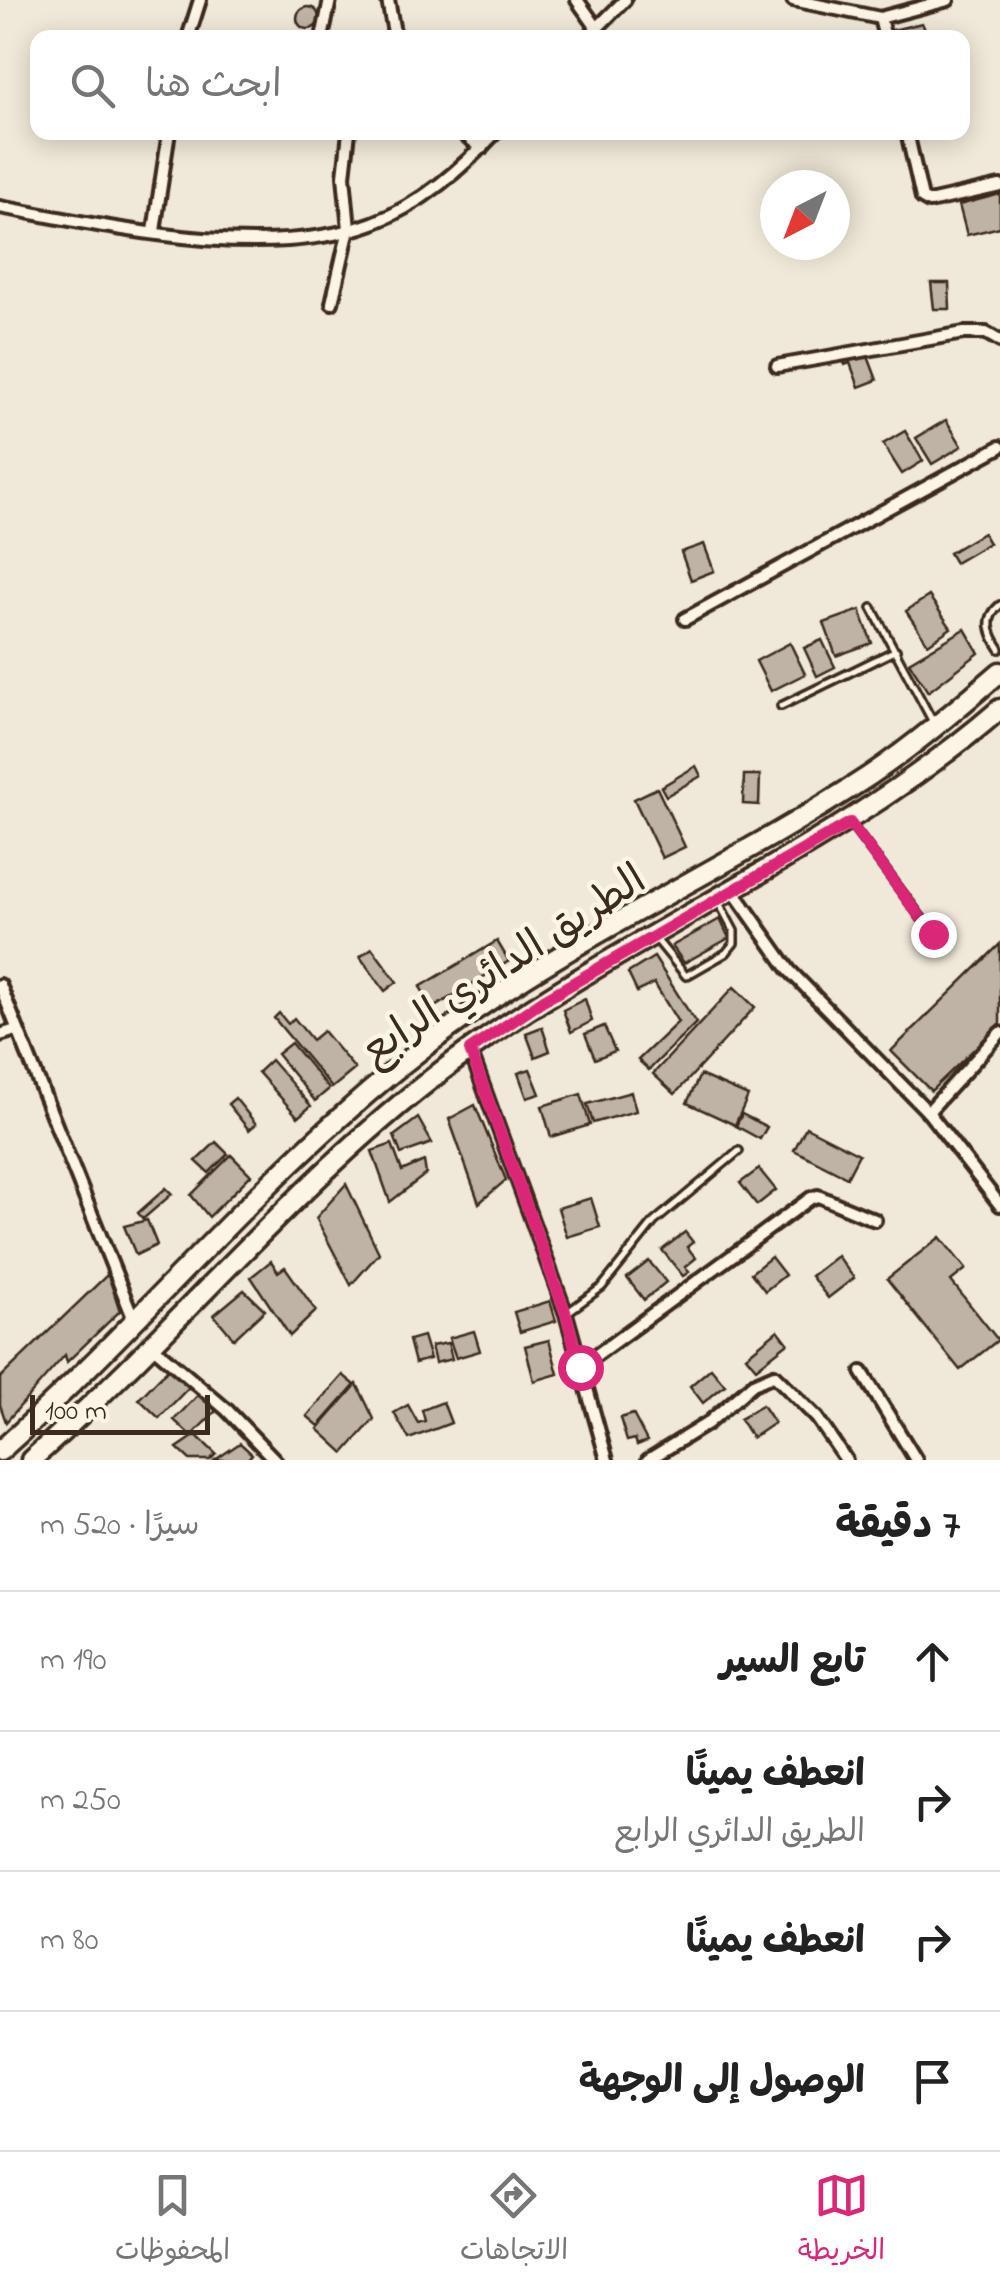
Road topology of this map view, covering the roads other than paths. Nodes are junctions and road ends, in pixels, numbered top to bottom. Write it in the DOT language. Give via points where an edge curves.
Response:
graph roads {
  1 [pos="200,0"];
  2 [pos="330,0"];
  3 [pos="388,0"];
  4 [pos="578,0"];
  5 [pos="625,0"];
  6 [pos="794,0"];
  7 [pos="948,0"];
  8 [pos="880,18"];
  9 [pos="597,28"];
  10 [pos="191,30"];
  11 [pos="324,30"];
  12 [pos="394,30"];
  13 [pos="882,30"];
  14 [pos="168,140"];
  15 [pos="348,140"];
  16 [pos="472,140"];
  17 [pos="489,140"];
  18 [pos="909,140"];
  19 [pos="482,148"];
  20 [pos="1000,186"];
  21 [pos="0,207"];
  22 [pos="348,229"];
  23 [pos="154,231"];
  24 [pos="332,303"];
  25 [pos="1000,341"];
  26 [pos="777,366"];
  27 [pos="1000,447"];
  28 [pos="1000,604"];
  29 [pos="872,608"];
  30 [pos="685,620"];
  31 [pos="1000,648"];
  32 [pos="896,650"];
  33 [pos="1000,672"];
  34 [pos="781,706"];
  35 [pos="1000,709"];
  36 [pos="936,726"];
  37 [pos="850,823"];
  38 [pos="725,894"];
  39 [pos="933,934"];
  40 [pos="654,936"];
  41 [pos="0,985"];
  42 [pos="16,1030"];
  43 [pos="1000,1034"];
  44 [pos="0,1035"];
  45 [pos="470,1050"];
  46 [pos="928,1112"];
  47 [pos="740,1150"];
  48 [pos="996,1190"];
  49 [pos="1000,1205"];
  50 [pos="875,1220"];
  51 [pos="566,1314"];
  52 [pos="134,1320"];
  53 [pos="150,1344"];
  54 [pos="580,1367"];
  55 [pos="862,1372"];
  56 [pos="0,1450"];
  57 [pos="31,1460"];
  58 [pos="275,1460"];
  59 [pos="607,1460"];
  60 [pos="648,1460"];
  61 [pos="846,1460"];
  62 [pos="916,1460"];
  1 -- 10 [label="street"];
  2 -- 11 [label="street"];
  3 -- 12 [label="street"];
  4 -- 9 [label="street"];
  5 -- 9 [label="street"];
  6 -- 8 [label="street"];
  7 -- 8 [label="street"];
  8 -- 13 [label="street"];
  14 -- 23 [label="street"];
  15 -- 22 [label="street"];
  16 -- 19 [label="street"];
  17 -- 19 [label="street"];
  18 -- 20 [label="street" via="928,202"];
  19 -- 22 [label="street" via="419,198"];
  21 -- 23 [label="street"];
  22 -- 23 [label="street" via="254,240"];
  22 -- 24 [label="street"];
  25 -- 26 [label="street" via="986,333 964,334"];
  27 -- 30 [label="street"];
  28 -- 31 [label="lane" via="988,626"];
  29 -- 32 [label="lane"];
  32 -- 34 [label="lane"];
  32 -- 36 [label="lane"];
  33 -- 36 [label="main road, الطريق الدائري الرابع"];
  35 -- 37 [label="main road, الطريق الدائري الرابع"];
  36 -- 52 [label="main road, الطريق الدائري الرابع" via="870,775 438,1036 308,1146"];
  37 -- 38 [label="main road, الطريق الدائري الرابع"];
  37 -- 39 [label="lane"];
  38 -- 40 [label="main road, الطريق الدائري الرابع"];
  38 -- 40 [label="lane" via="734,942 696,974 677,970"];
  38 -- 46 [label="street"];
  40 -- 45 [label="main road, الطريق الدائري الرابع"];
  41 -- 42 [label="street"];
  42 -- 44 [label="street"];
  42 -- 52 [label="street"];
  43 -- 46 [label="street"];
  45 -- 51 [label="street"];
  45 -- 53 [label="main road, الطريق الدائري الرابع" via="324,1169"];
  46 -- 48 [label="street"];
  47 -- 51 [label="lane" via="654,1222 602,1287"];
  48 -- 49 [label="street"];
  50 -- 54 [label="street" via="811,1198"];
  51 -- 54 [label="street"];
  52 -- 56 [label="main road, الطريق الدائري الرابع"];
  53 -- 57 [label="main road, الطريق الدائري الرابع"];
  53 -- 58 [label="street"];
  54 -- 59 [label="street"];
  55 -- 62 [label="street"];
  60 -- 61 [label="street" via="774,1375 817,1418"];
}
